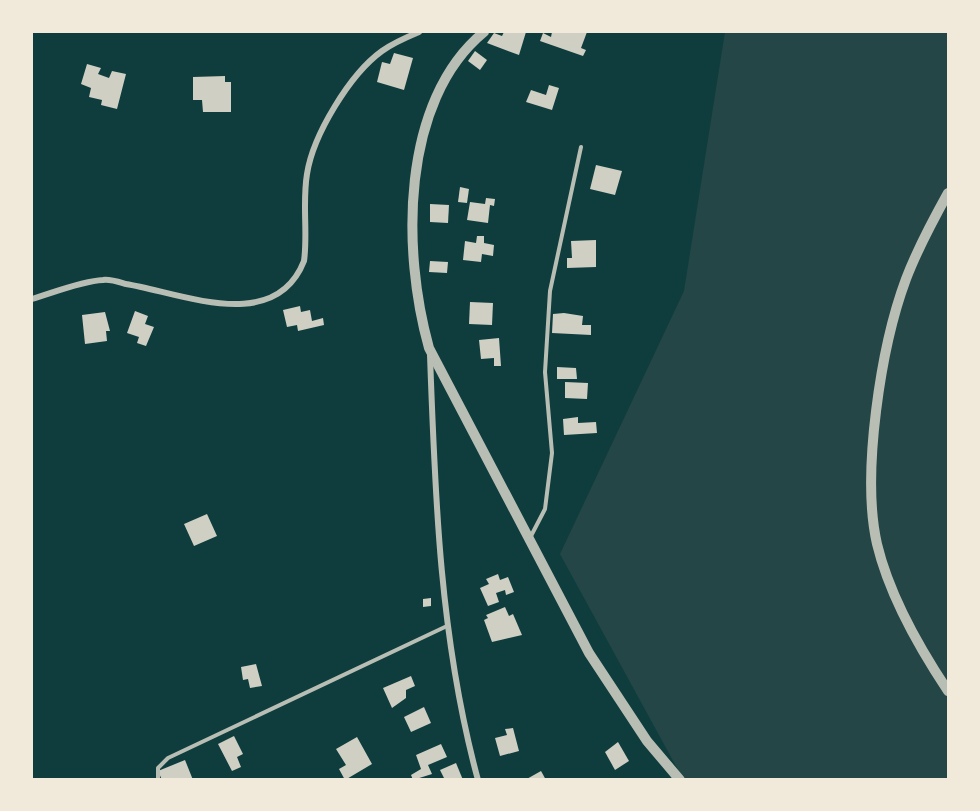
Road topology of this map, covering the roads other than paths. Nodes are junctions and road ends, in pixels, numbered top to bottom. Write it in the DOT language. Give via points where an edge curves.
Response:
graph roads {
  1 [pos="419,32"];
  2 [pos="484,32"];
  3 [pos="581,147"];
  4 [pos="948,193"];
  5 [pos="32,298"];
  6 [pos="429,348"];
  7 [pos="529,540"];
  8 [pos="447,626"];
  9 [pos="948,691"];
  10 [pos="158,780"];
  11 [pos="478,780"];
  12 [pos="680,780"];
  1 -- 5 [label="street" via="368,63 350,85 325,129 307,172 304,261 299,275 284,289 249,305 222,304 103,280"];
  2 -- 6 [label="street" via="452,65 441,86 416,172 413,251 419,310"];
  3 -- 7 [label="lane" via="550,291 545,372 552,453 545,509"];
  4 -- 9 [label="street" via="906,278 897,309 880,395 872,474 877,544 928,661"];
  6 -- 7 [label="street"];
  6 -- 8 [label="street" via="436,516"];
  7 -- 12 [label="street" via="605,681"];
  8 -- 10 [label="lane" via="168,758 158,768"];
  8 -- 11 [label="street"];
}
